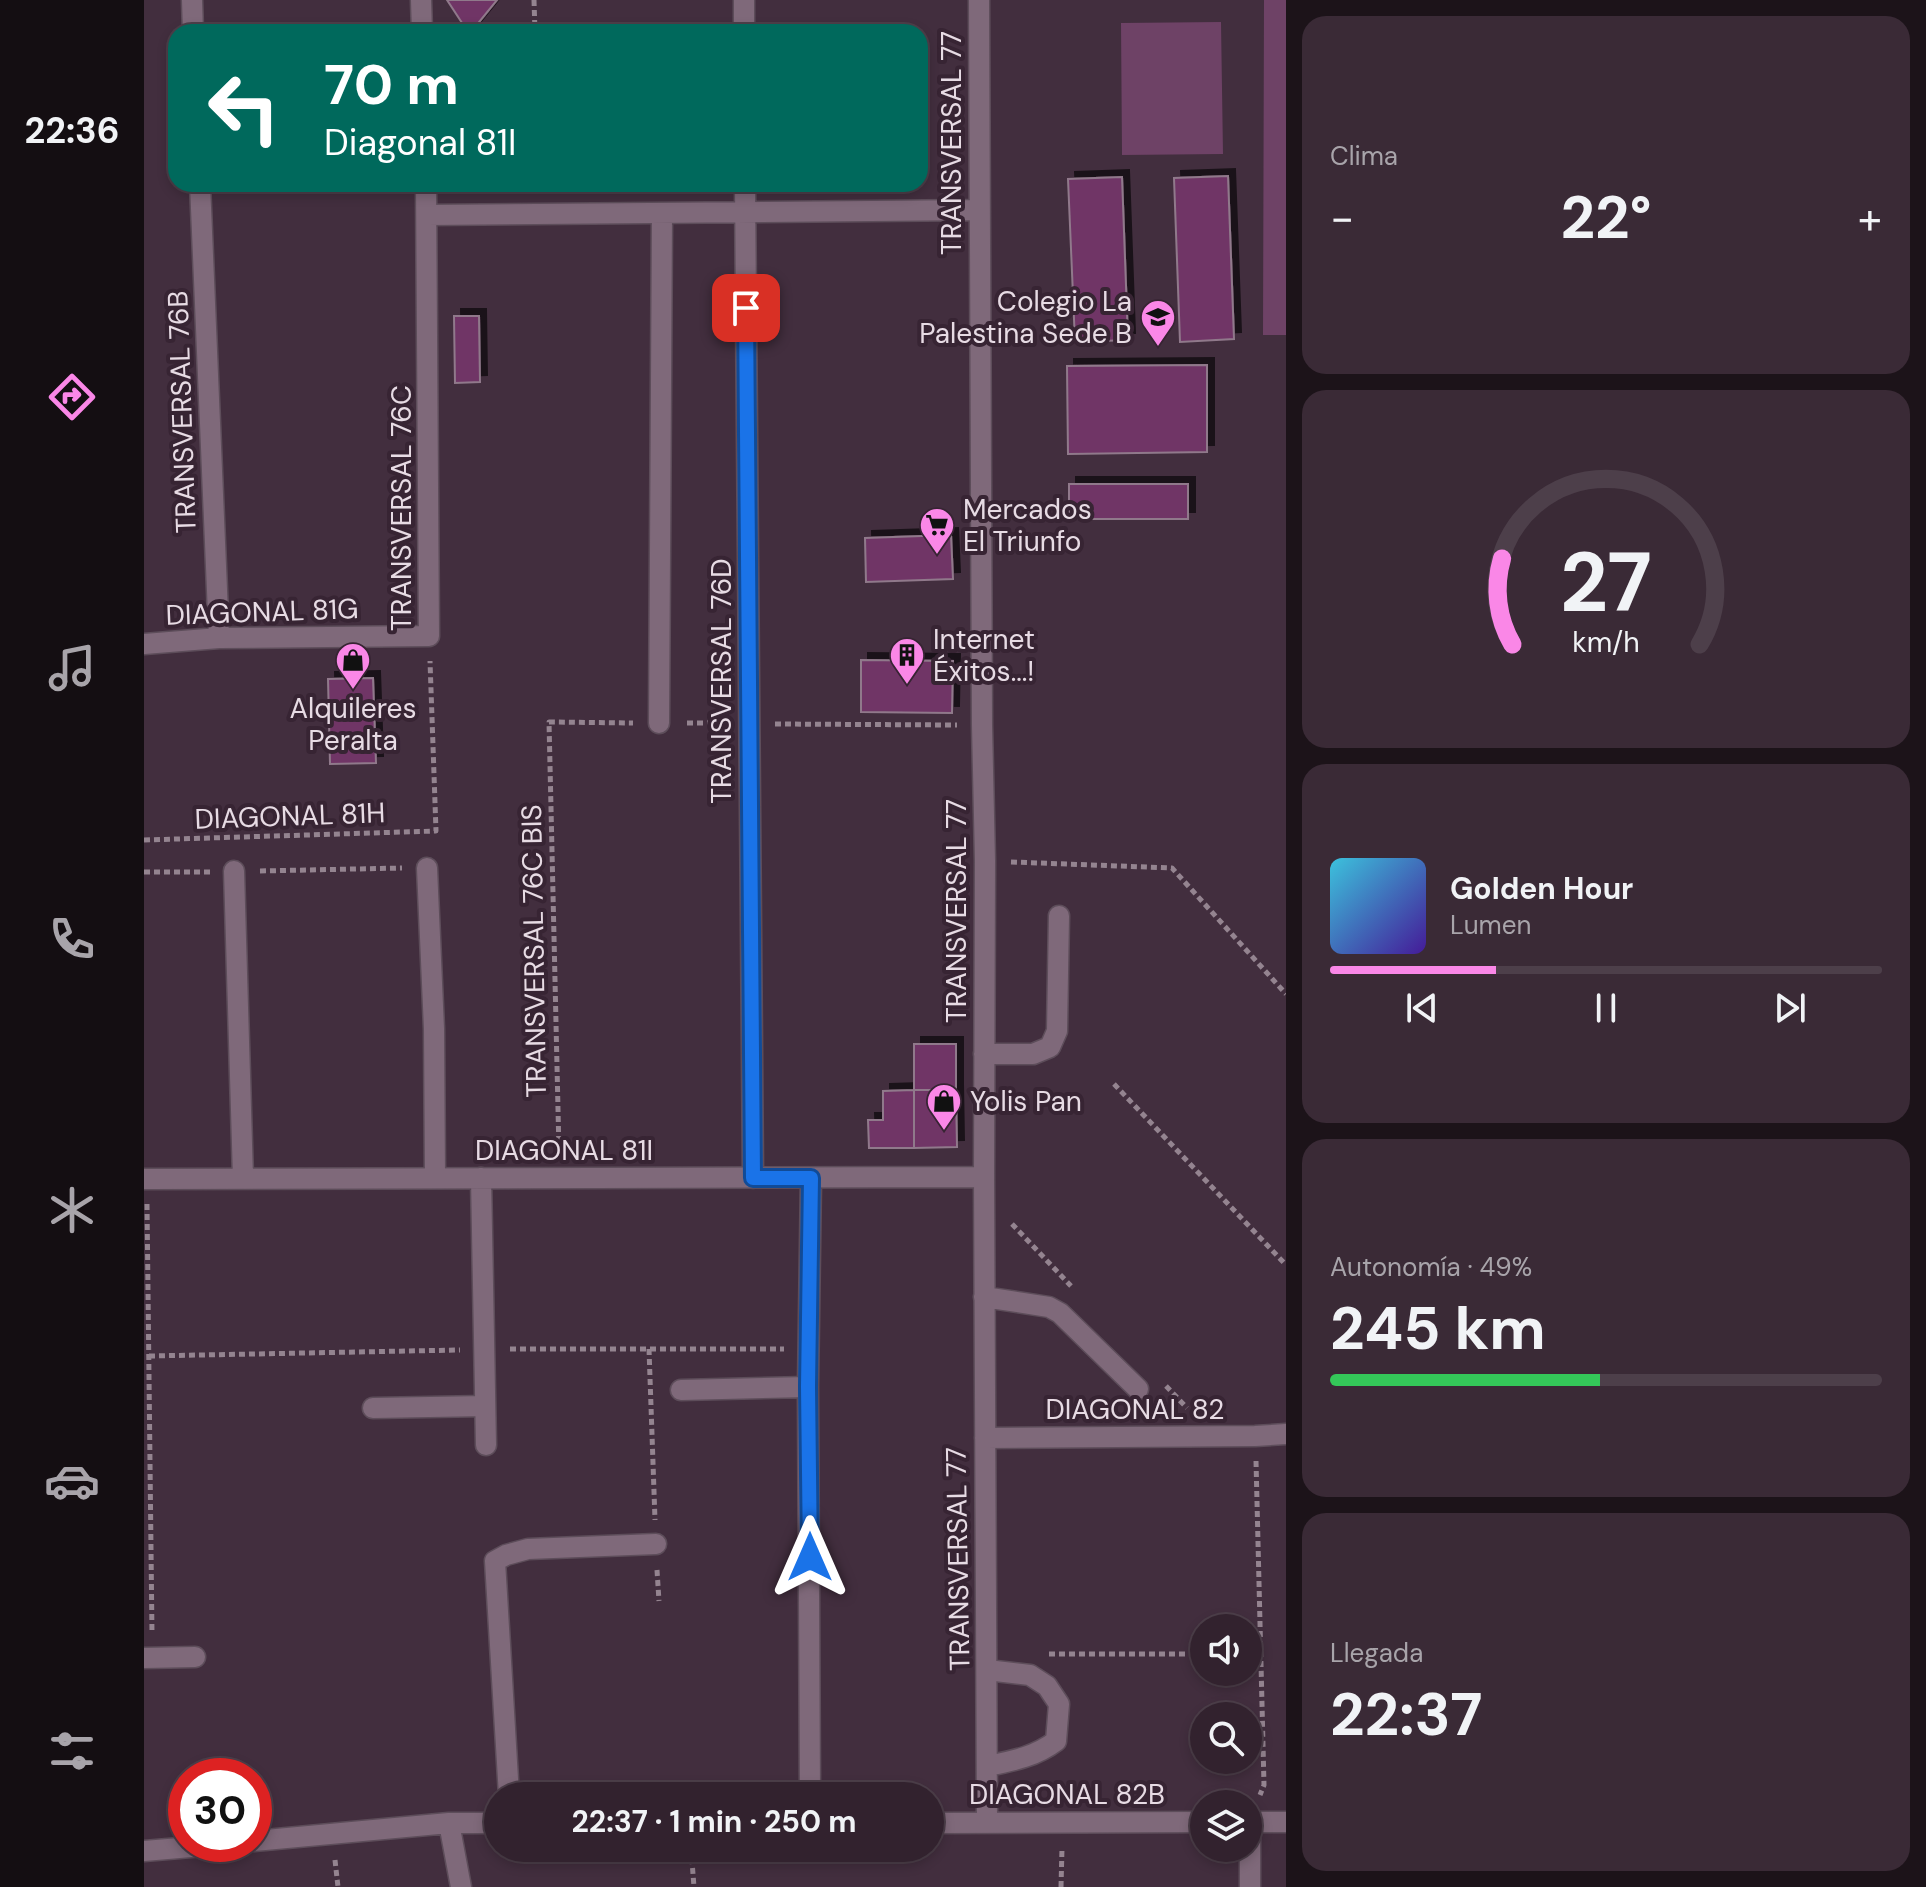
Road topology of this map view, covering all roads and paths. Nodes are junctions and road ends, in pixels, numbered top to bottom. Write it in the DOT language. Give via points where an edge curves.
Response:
graph roads {
  1 [pos="192,0"];
  2 [pos="421,0"];
  3 [pos="534,0"];
  4 [pos="744,0"];
  5 [pos="979,0"];
  6 [pos="193,24"];
  7 [pos="422,24"];
  8 [pos="535,24"];
  9 [pos="744,24"];
  10 [pos="200,192"];
  11 [pos="426,192"];
  12 [pos="745,192"];
  13 [pos="979,210"];
  14 [pos="745,212"];
  15 [pos="662,213"];
  16 [pos="427,215"];
  17 [pos="429,636"];
  18 [pos="219,638"];
  19 [pos="144,644"];
  20 [pos="549,722"];
  21 [pos="659,723"];
  22 [pos="436,831"];
  23 [pos="144,840"];
  24 [pos="985,861"];
  25 [pos="427,868"];
  26 [pos="234,871"];
  27 [pos="144,872"];
  28 [pos="1059,916"];
  29 [pos="1286,994"];
  30 [pos="984,1054"];
  31 [pos="1114,1084"];
  32 [pos="984,1177"];
  33 [pos="243,1178"];
  34 [pos="435,1178"];
  35 [pos="481,1178"];
  36 [pos="560,1178"];
  37 [pos="753,1178"];
  38 [pos="811,1178"];
  39 [pos="146,1179"];
  40 [pos="1286,1265"];
  41 [pos="984,1297"];
  42 [pos="649,1349"];
  43 [pos="808,1387"];
  44 [pos="1138,1389"];
  45 [pos="681,1390"];
  46 [pos="485,1406"];
  47 [pos="373,1408"];
  48 [pos="1286,1434"];
  49 [pos="1255,1436"];
  50 [pos="985,1438"];
  51 [pos="486,1445"];
  52 [pos="656,1544"];
  53 [pos="659,1601"];
  54 [pos="1260,1614"];
  55 [pos="1048,1654"];
  56 [pos="1190,1654"];
  57 [pos="195,1657"];
  58 [pos="148,1658"];
  59 [pos="987,1670"];
  60 [pos="1262,1686"];
  61 [pos="987,1766"];
  62 [pos="508,1782"];
  63 [pos="810,1782"];
  64 [pos="1262,1790"];
  65 [pos="987,1822"];
  66 [pos="1190,1822"];
  67 [pos="1262,1822"];
  68 [pos="1286,1822"];
  69 [pos="449,1823"];
  70 [pos="484,1823"];
  71 [pos="944,1823"];
  72 [pos="1062,1823"];
  73 [pos="272,1839"];
  74 [pos="168,1849"];
  75 [pos="144,1851"];
  76 [pos="692,1862"];
  77 [pos="1250,1862"];
  78 [pos="461,1887"];
  79 [pos="694,1887"];
  80 [pos="1061,1887"];
  81 [pos="1250,1887"];
  1 -- 6 [label="street"];
  2 -- 7 [label="street"];
  3 -- 8 [label="path"];
  4 -- 9 [label="street"];
  5 -- 13 [label="street, TRANSVERSAL 77"];
  10 -- 18 [label="street, TRANSVERSAL 76B"];
  11 -- 16 [label="street, TRANSVERSAL 76C"];
  12 -- 14 [label="street, TRANSVERSAL 76D"];
  13 -- 14 [label="street"];
  13 -- 24 [label="street, TRANSVERSAL 77"];
  14 -- 15 [label="street"];
  14 -- 37 [label="street, TRANSVERSAL 76D"];
  15 -- 16 [label="street"];
  15 -- 21 [label="street"];
  16 -- 17 [label="street, TRANSVERSAL 76C"];
  17 -- 18 [label="street, DIAGONAL 81G"];
  17 -- 22 [label="path, TRANSVERSAL 76C"];
  18 -- 19 [label="street, DIAGONAL 81G"];
  20 -- 36 [label="path, TRANSVERSAL 76C BIS"];
  22 -- 23 [label="path, DIAGONAL 81H"];
  24 -- 29 [label="path" via="1172,868"];
  24 -- 30 [label="street, TRANSVERSAL 77"];
  25 -- 26 [label="path, DIAGONAL 81H"];
  25 -- 34 [label="street"];
  26 -- 27 [label="path, DIAGONAL 81H"];
  26 -- 33 [label="street"];
  28 -- 30 [label="street" via="1057,1031 1050,1047 1033,1054"];
  30 -- 32 [label="street, TRANSVERSAL 77"];
  31 -- 40 [label="path"];
  32 -- 38 [label="street, DIAGONAL 81I"];
  32 -- 41 [label="street, TRANSVERSAL 77"];
  33 -- 34 [label="street, DIAGONAL 81I"];
  33 -- 39 [label="street, DIAGONAL 81I"];
  34 -- 35 [label="street, DIAGONAL 81I"];
  35 -- 36 [label="street, DIAGONAL 81I"];
  35 -- 46 [label="street"];
  36 -- 37 [label="street, DIAGONAL 81I"];
  37 -- 38 [label="street, DIAGONAL 81I"];
  38 -- 43 [label="street"];
  39 -- 58 [label="path"];
  41 -- 44 [label="street" via="1060,1313"];
  41 -- 50 [label="street, TRANSVERSAL 77"];
  42 -- 52 [label="path"];
  43 -- 45 [label="street"];
  43 -- 63 [label="street"];
  46 -- 47 [label="street"];
  46 -- 51 [label="street"];
  48 -- 49 [label="street, DIAGONAL 82"];
  49 -- 50 [label="street, DIAGONAL 82"];
  49 -- 54 [label="path"];
  50 -- 59 [label="street, TRANSVERSAL 77"];
  52 -- 53 [label="path"];
  52 -- 62 [label="street" via="528,1549 495,1561"];
  55 -- 56 [label="path"];
  57 -- 58 [label="street"];
  59 -- 61 [label="street, TRANSVERSAL 77"];
  59 -- 61 [label="street" via="1030,1675 1047,1686 1059,1704 1056,1741 1022,1759"];
  60 -- 64 [label="path"];
  61 -- 65 [label="street, TRANSVERSAL 77"];
  65 -- 71 [label="street, DIAGONAL 82B"];
  65 -- 72 [label="street, DIAGONAL 82B"];
  66 -- 72 [label="street, DIAGONAL 82B"];
  67 -- 68 [label="street"];
  69 -- 70 [label="street"];
  69 -- 73 [label="street"];
  69 -- 78 [label="street"];
  72 -- 80 [label="path"];
  74 -- 75 [label="street"];
  76 -- 79 [label="path"];
  77 -- 81 [label="street"];
}
